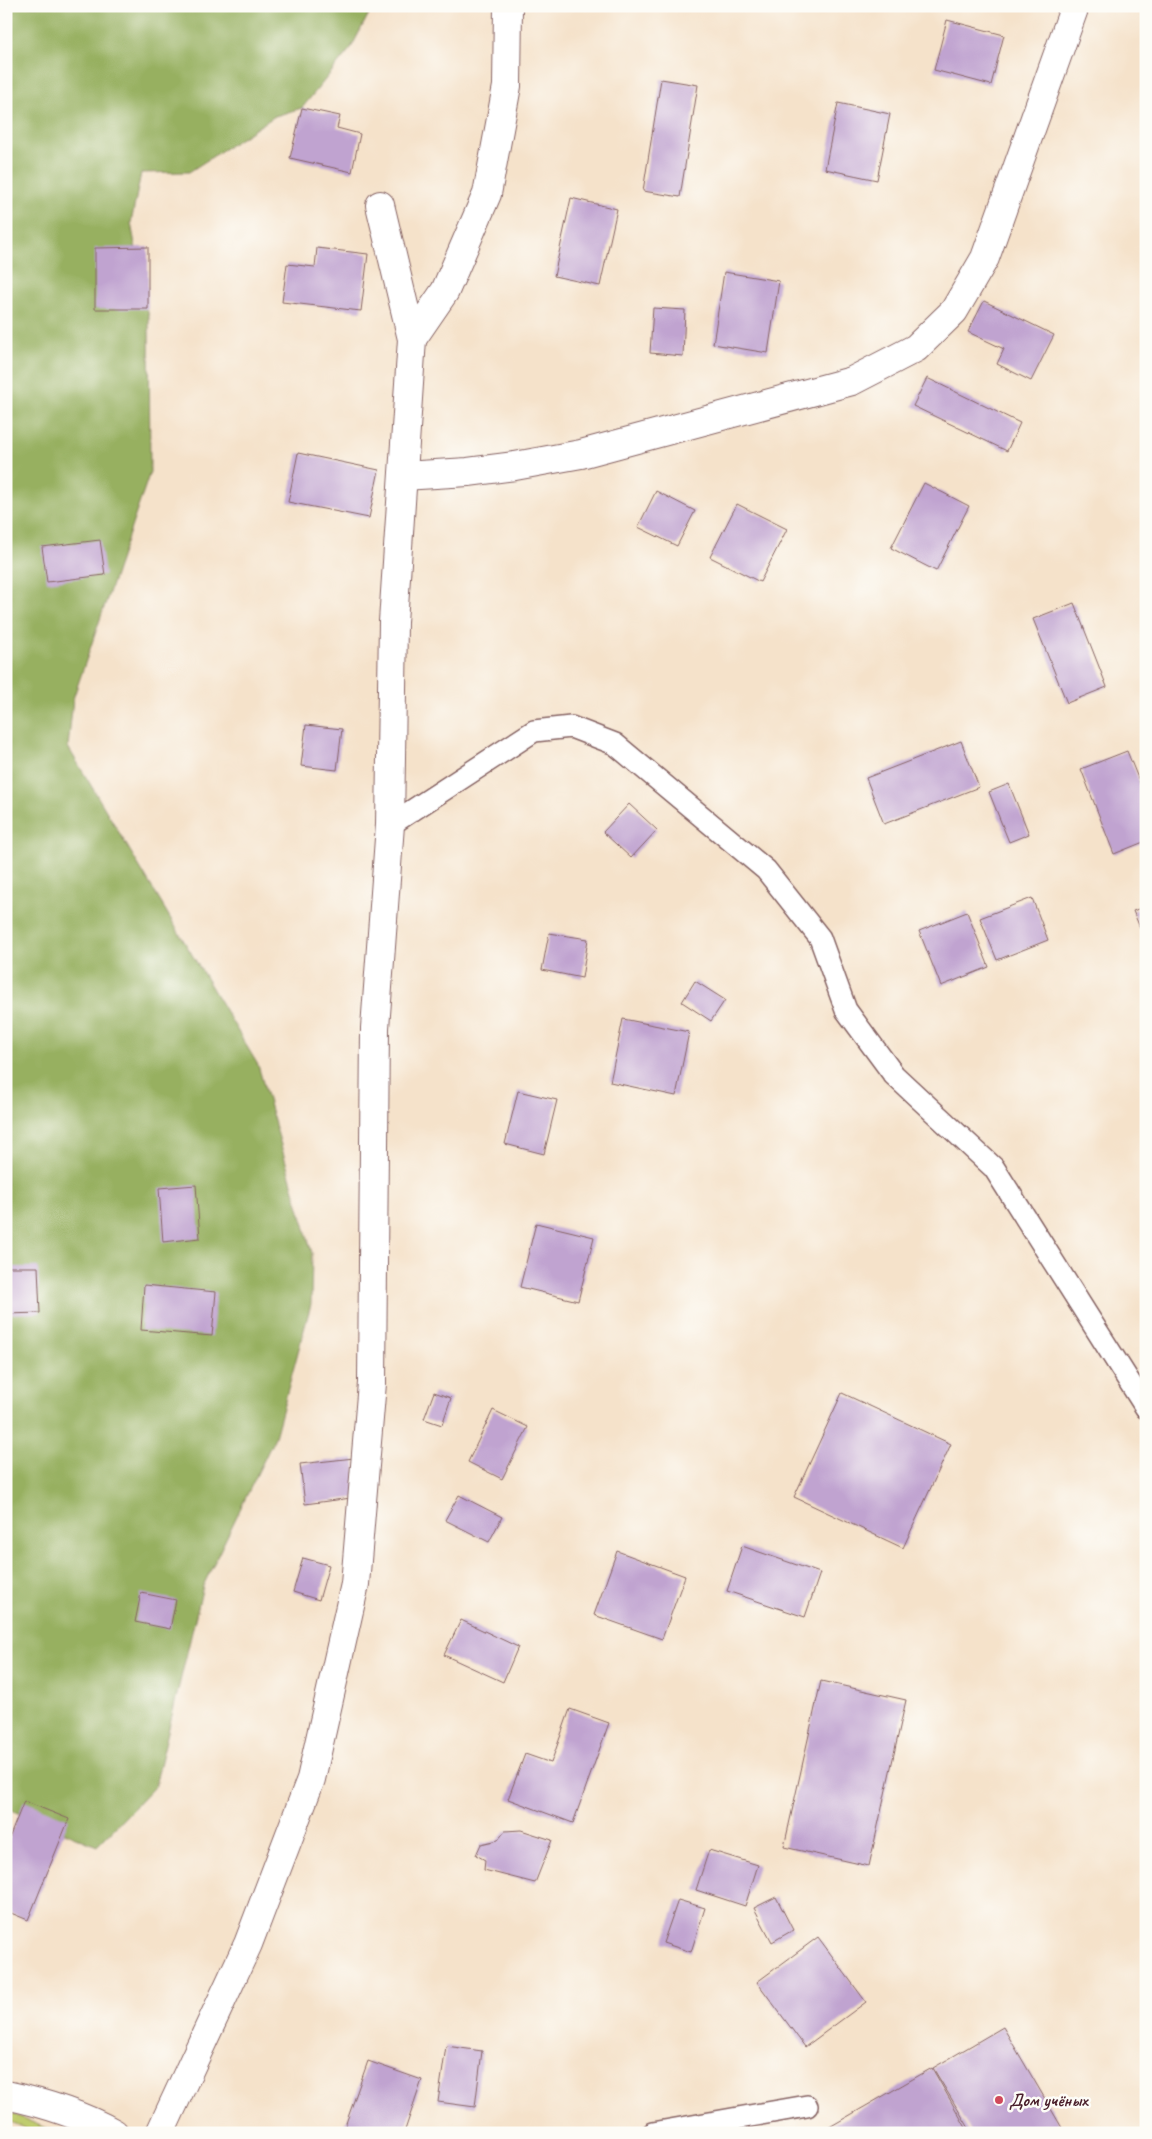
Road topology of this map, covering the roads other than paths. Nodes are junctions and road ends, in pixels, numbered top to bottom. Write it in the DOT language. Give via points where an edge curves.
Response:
graph roads {
  1 [pos="508,6"];
  2 [pos="1075,6"];
  3 [pos="380,205"];
  4 [pos="412,339"];
  5 [pos="403,476"];
  6 [pos="390,826"];
  7 [pos="1146,1408"];
  8 [pos="6,2095"];
  9 [pos="807,2106"];
  10 [pos="114,2133"];
  11 [pos="160,2133"];
  12 [pos="653,2133"];
  1 -- 4 [label="street" via="507,86 487,194 444,291"];
  2 -- 5 [label="street" via="985,258 954,311 916,348 852,382 581,454 478,471"];
  3 -- 4 [label="street"];
  4 -- 5 [label="street"];
  5 -- 6 [label="street" via="393,622"];
  6 -- 7 [label="lane" via="534,731 571,727 615,744 766,870 820,938 846,1010 894,1075 994,1168"];
  6 -- 11 [label="street" via="375,1028 372,1383 355,1584 311,1779 248,1944"];
  8 -- 10 [label="street" via="44,2103 93,2121"];
  9 -- 12 [label="lane"];
}
